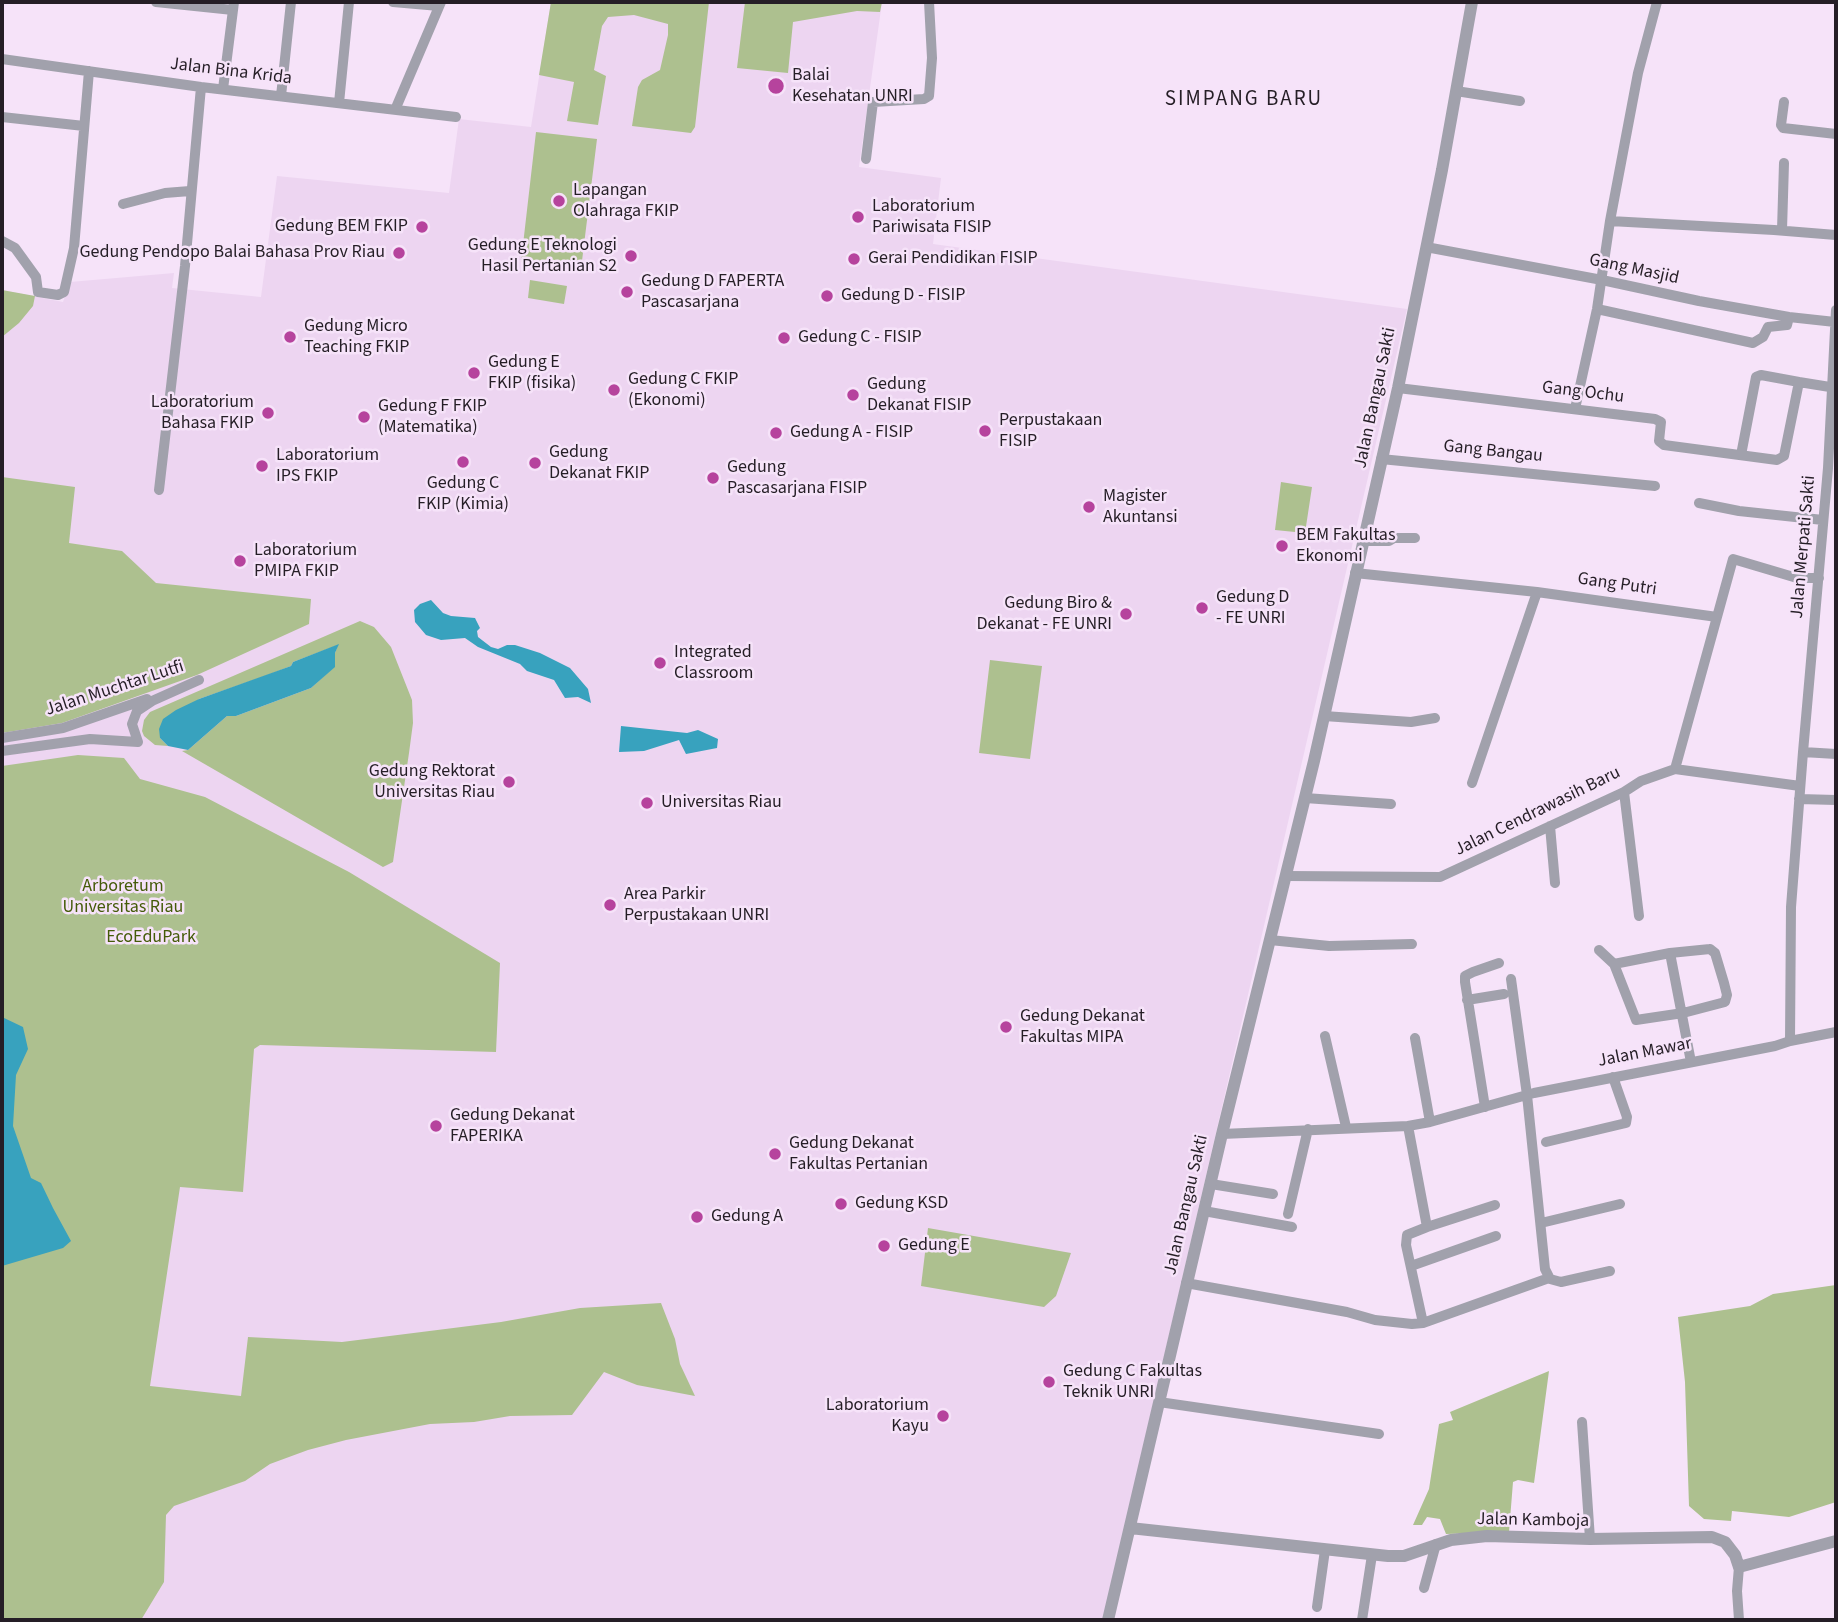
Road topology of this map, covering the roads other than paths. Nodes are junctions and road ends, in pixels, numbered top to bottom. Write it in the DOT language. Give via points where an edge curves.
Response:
graph roads {
  1 [pos="156,2"];
  2 [pos="291,2"];
  3 [pos="349,2"];
  4 [pos="393,2"];
  5 [pos="929,2"];
  6 [pos="1472,2"];
  7 [pos="1657,2"];
  8 [pos="440,4"];
  9 [pos="234,6"];
  10 [pos="2,59"];
  11 [pos="89,71"];
  12 [pos="201,87"];
  13 [pos="223,89"];
  14 [pos="1456,90"];
  15 [pos="281,96"];
  16 [pos="1520,101"];
  17 [pos="1784,102"];
  18 [pos="339,103"];
  19 [pos="395,110"];
  20 [pos="2,117"];
  21 [pos="456,117"];
  22 [pos="84,126"];
  23 [pos="1836,134"];
  24 [pos="866,159"];
  25 [pos="1784,163"];
  26 [pos="190,191"];
  27 [pos="123,204"];
  28 [pos="1609,220"];
  29 [pos="1782,230"];
  30 [pos="1836,235"];
  31 [pos="2,241"];
  32 [pos="1426,247"];
  33 [pos="1602,280"];
  34 [pos="1597,309"];
  35 [pos="1835,316"];
  36 [pos="1789,317"];
  37 [pos="1799,382"];
  38 [pos="1834,387"];
  39 [pos="1398,388"];
  40 [pos="1575,410"];
  41 [pos="1741,455"];
  42 [pos="1381,459"];
  43 [pos="1832,469"];
  44 [pos="1656,486"];
  45 [pos="159,490"];
  46 [pos="1699,503"];
  47 [pos="1824,520"];
  48 [pos="1415,538"];
  49 [pos="1363,541"];
  50 [pos="1355,573"];
  51 [pos="1819,578"];
  52 [pos="1537,592"];
  53 [pos="1717,617"];
  54 [pos="1324,716"];
  55 [pos="1435,718"];
  56 [pos="2,738"];
  57 [pos="2,751"];
  58 [pos="1802,752"];
  59 [pos="1836,754"];
  60 [pos="1675,769"];
  61 [pos="1472,783"];
  62 [pos="1800,786"];
  63 [pos="1624,792"];
  64 [pos="1305,799"];
  65 [pos="1800,799"];
  66 [pos="1836,800"];
  67 [pos="1391,804"];
  68 [pos="1550,827"];
  69 [pos="1287,876"];
  70 [pos="1555,883"];
  71 [pos="1639,916"];
  72 [pos="1270,940"];
  73 [pos="1412,944"];
  74 [pos="1599,950"];
  75 [pos="1670,953"];
  76 [pos="1499,963"];
  77 [pos="1614,964"];
  78 [pos="1511,979"];
  79 [pos="1504,994"];
  80 [pos="1467,1000"];
  81 [pos="1683,1013"];
  82 [pos="1836,1032"];
  83 [pos="1325,1036"];
  84 [pos="1415,1038"];
  85 [pos="1790,1041"];
  86 [pos="1692,1062"];
  87 [pos="1614,1077"];
  88 [pos="1527,1095"];
  89 [pos="1485,1107"];
  90 [pos="1430,1122"];
  91 [pos="1408,1126"];
  92 [pos="1346,1127"];
  93 [pos="1308,1129"];
  94 [pos="1222,1134"];
  95 [pos="1546,1143"];
  96 [pos="1211,1184"];
  97 [pos="1273,1194"];
  98 [pos="1620,1204"];
  99 [pos="1495,1205"];
  100 [pos="1204,1211"];
  101 [pos="1288,1214"];
  102 [pos="1541,1223"];
  103 [pos="1292,1227"];
  104 [pos="1427,1227"];
  105 [pos="1496,1236"];
  106 [pos="1411,1266"];
  107 [pos="1610,1271"];
  108 [pos="1549,1278"];
  109 [pos="1186,1283"];
  110 [pos="1423,1323"];
  111 [pos="1158,1402"];
  112 [pos="1582,1422"];
  113 [pos="1379,1434"];
  114 [pos="1130,1528"];
  115 [pos="1590,1539"];
  116 [pos="1836,1541"];
  117 [pos="1436,1544"];
  118 [pos="1325,1550"];
  119 [pos="1372,1555"];
  120 [pos="1739,1567"];
  121 [pos="1424,1588"];
  122 [pos="1317,1607"];
  123 [pos="1108,1620"];
  124 [pos="1362,1620"];
  125 [pos="1739,1620"];
  1 -- 9 [label="street"];
  2 -- 15 [label="street"];
  3 -- 18 [label="street"];
  4 -- 8 [label="street"];
  5 -- 24 [label="street" via="929,96 873,102"];
  6 -- 14 [label="street, Jalan Bangau Sakti"];
  7 -- 28 [label="street"];
  8 -- 19 [label="street"];
  9 -- 13 [label="street"];
  10 -- 11 [label="street, Jalan Bina Krida"];
  11 -- 12 [label="street, Jalan Bina Krida"];
  11 -- 22 [label="street"];
  12 -- 13 [label="street, Jalan Bina Krida"];
  12 -- 26 [label="street"];
  13 -- 15 [label="street, Jalan Bina Krida"];
  14 -- 16 [label="street"];
  14 -- 32 [label="street, Jalan Bangau Sakti"];
  15 -- 18 [label="street, Jalan Bina Krida"];
  17 -- 23 [label="street" via="1784,129"];
  18 -- 19 [label="street, Jalan Bina Krida"];
  19 -- 21 [label="street, Jalan Bina Krida"];
  20 -- 22 [label="street"];
  22 -- 31 [label="street" via="77,227 61,294 38,292 36,277 15,248"];
  25 -- 29 [label="street"];
  26 -- 27 [label="street"];
  26 -- 45 [label="street"];
  28 -- 29 [label="street"];
  28 -- 33 [label="street"];
  29 -- 30 [label="street"];
  32 -- 33 [label="street, Gang Masjid"];
  32 -- 39 [label="street, Jalan Bangau Sakti"];
  33 -- 34 [label="street"];
  33 -- 36 [label="street, Gang Masjid"];
  34 -- 36 [label="street" via="1753,343 1768,327 1787,325"];
  34 -- 40 [label="street"];
  35 -- 36 [label="street, Gang Masjid"];
  35 -- 38 [label="street, Jalan Merpati Sakti"];
  37 -- 38 [label="street"];
  37 -- 41 [label="street" via="1782,460"];
  37 -- 41 [label="street" via="1756,377"];
  38 -- 43 [label="street, Jalan Merpati Sakti"];
  39 -- 40 [label="street, Gang Ochu"];
  39 -- 42 [label="street, Jalan Bangau Sakti"];
  40 -- 41 [label="street, Gang Ochu" via="1655,419 1661,422 1659,441 1664,445"];
  42 -- 44 [label="street, Gang Bangau"];
  42 -- 49 [label="street, Jalan Bangau Sakti"];
  43 -- 47 [label="street, Jalan Merpati Sakti"];
  46 -- 47 [label="street"];
  47 -- 51 [label="street, Jalan Merpati Sakti"];
  48 -- 49 [label="street"];
  49 -- 50 [label="street, Jalan Bangau Sakti"];
  50 -- 52 [label="street, Gang Putri"];
  50 -- 54 [label="street, Jalan Bangau Sakti"];
  51 -- 53 [label="street" via="1797,578 1733,559"];
  51 -- 58 [label="street, Jalan Merpati Sakti"];
  52 -- 53 [label="street, Gang Putri"];
  52 -- 61 [label="street"];
  53 -- 60 [label="street"];
  54 -- 55 [label="street" via="1411,722"];
  54 -- 64 [label="street, Jalan Bangau Sakti"];
  56 -- 57 [label="street, Jalan Muchtar Lutfi" via="74,725 198,680 137,711 132,724 138,742 90,739"];
  58 -- 59 [label="street"];
  58 -- 62 [label="street"];
  60 -- 62 [label="street, Jalan Cendrawasih Baru"];
  60 -- 63 [label="street, Jalan Cendrawasih Baru"];
  62 -- 65 [label="street"];
  63 -- 68 [label="street, Jalan Cendrawasih Baru"];
  63 -- 71 [label="street"];
  64 -- 67 [label="street"];
  64 -- 69 [label="street, Jalan Bangau Sakti"];
  65 -- 66 [label="street"];
  65 -- 85 [label="street" via="1791,907"];
  68 -- 69 [label="street, Jalan Cendrawasih Baru" via="1440,877"];
  68 -- 70 [label="street"];
  69 -- 72 [label="street, Jalan Bangau Sakti"];
  72 -- 73 [label="street" via="1329,946"];
  72 -- 94 [label="street, Jalan Bangau Sakti"];
  74 -- 77 [label="street"];
  75 -- 77 [label="street"];
  75 -- 81 [label="street"];
  75 -- 81 [label="street" via="1712,950 1727,995 1722,1004"];
  76 -- 80 [label="street" via="1465,976"];
  77 -- 81 [label="street" via="1636,1020"];
  78 -- 88 [label="street"];
  79 -- 80 [label="street"];
  80 -- 89 [label="street"];
  81 -- 86 [label="street"];
  82 -- 85 [label="street, Jalan Mawar"];
  83 -- 92 [label="street"];
  84 -- 90 [label="street"];
  85 -- 86 [label="street, Jalan Mawar"];
  86 -- 87 [label="street, Jalan Mawar"];
  87 -- 88 [label="street, Jalan Mawar"];
  87 -- 95 [label="street" via="1626,1124"];
  88 -- 89 [label="street, Jalan Mawar"];
  88 -- 102 [label="street"];
  89 -- 90 [label="street, Jalan Mawar"];
  90 -- 91 [label="street, Jalan Mawar"];
  91 -- 92 [label="street, Jalan Mawar"];
  91 -- 104 [label="street"];
  92 -- 93 [label="street, Jalan Mawar"];
  93 -- 94 [label="street, Jalan Mawar"];
  93 -- 101 [label="street"];
  94 -- 96 [label="street, Jalan Bangau Sakti"];
  96 -- 97 [label="street"];
  96 -- 100 [label="street, Jalan Bangau Sakti"];
  98 -- 102 [label="street"];
  99 -- 104 [label="street"];
  100 -- 103 [label="street"];
  100 -- 109 [label="street, Jalan Bangau Sakti"];
  102 -- 108 [label="street"];
  104 -- 106 [label="street" via="1406,1238"];
  105 -- 106 [label="street"];
  106 -- 110 [label="street"];
  107 -- 108 [label="street" via="1561,1282"];
  108 -- 110 [label="street"];
  109 -- 110 [label="street" via="1375,1320"];
  109 -- 111 [label="street, Jalan Bangau Sakti"];
  111 -- 113 [label="street"];
  111 -- 114 [label="street, Jalan Bangau Sakti"];
  112 -- 115 [label="street"];
  114 -- 118 [label="street, Jalan Kamboja"];
  114 -- 123 [label="street, Jalan Bangau Sakti"];
  115 -- 117 [label="street, Jalan Kamboja" via="1487,1536"];
  115 -- 120 [label="street, Jalan Kamboja" via="1712,1537 1725,1542"];
  116 -- 120 [label="street"];
  117 -- 119 [label="street, Jalan Kamboja" via="1404,1556"];
  117 -- 121 [label="street"];
  118 -- 119 [label="street, Jalan Kamboja"];
  118 -- 122 [label="street"];
  119 -- 124 [label="street"];
  120 -- 125 [label="street"];
}
